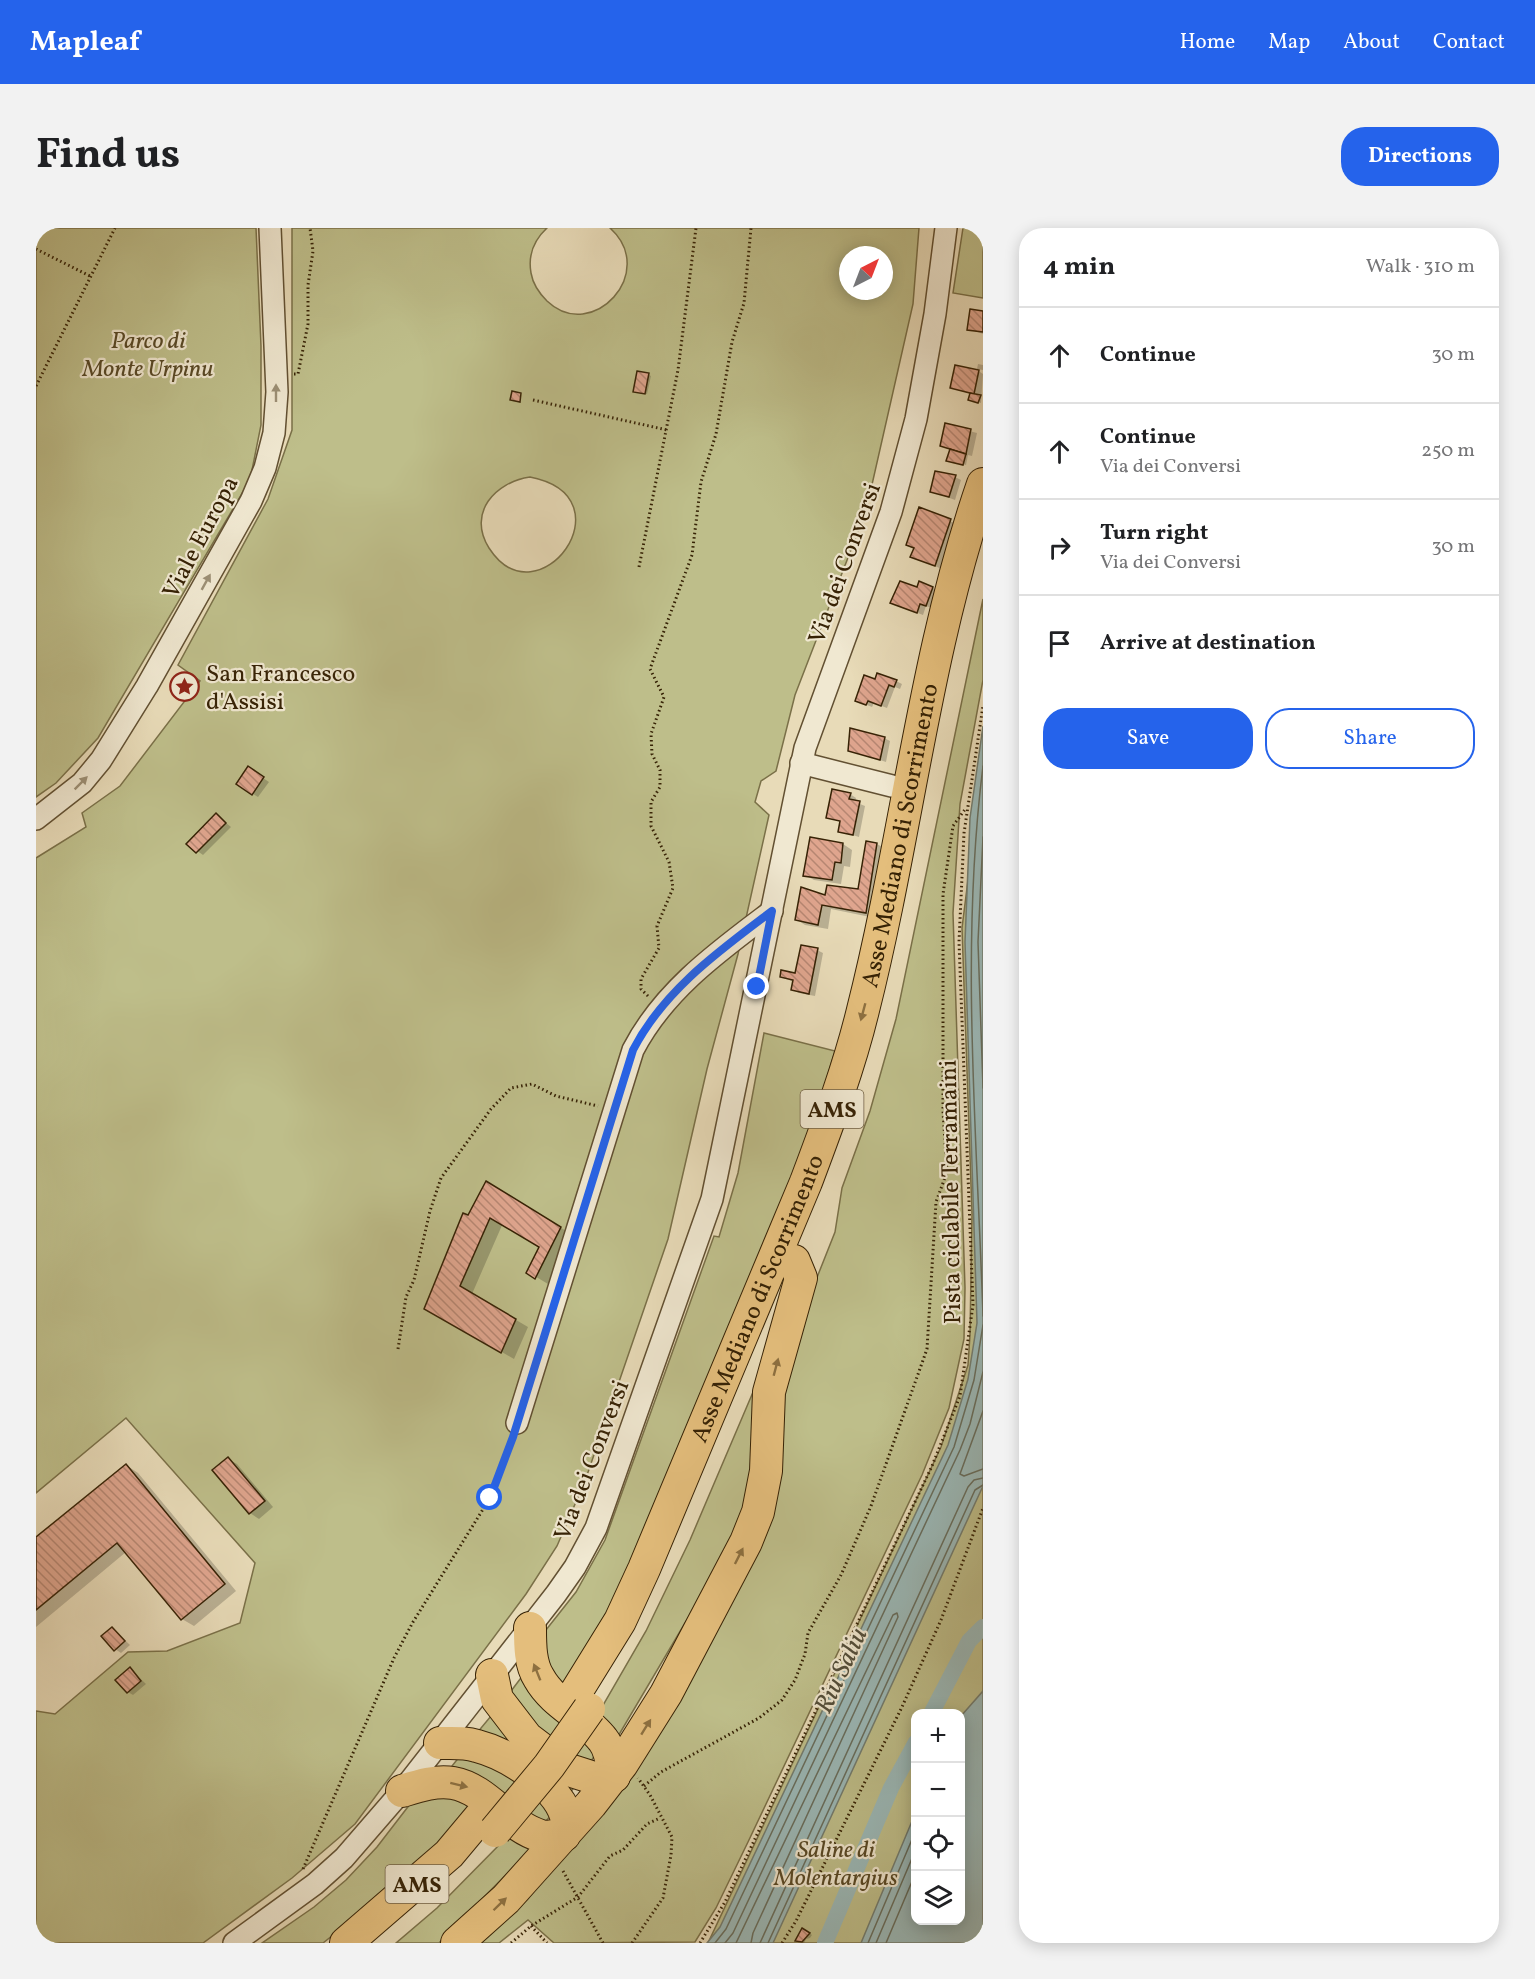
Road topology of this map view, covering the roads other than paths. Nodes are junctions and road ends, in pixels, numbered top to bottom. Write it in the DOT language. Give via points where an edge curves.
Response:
graph roads {
  1 [pos="270,228"];
  2 [pos="946,228"];
  3 [pos="983,484"];
  4 [pos="983,548"];
  5 [pos="801,763"];
  6 [pos="892,786"];
  7 [pos="36,819"];
  8 [pos="772,911"];
  9 [pos="794,1261"];
  10 [pos="517,1423"];
  11 [pos="530,1628"];
  12 [pos="492,1675"];
  13 [pos="581,1703"];
  14 [pos="440,1743"];
  15 [pos="626,1775"];
  16 [pos="402,1791"];
  17 [pos="487,1824"];
  18 [pos="564,1835"];
  19 [pos="234,1943"];
  20 [pos="346,1943"];
  21 [pos="380,1943"];
  22 [pos="457,1943"];
  7 -- 1 [label="street, Viale Europa, one-way" via="82,783 101,760 251,501 274,433"];
  2 -- 5 [label="street, Via dei Conversi" via="928,357 904,468"];
  3 -- 13 [label="highway, Asse Mediano di Scorrimento / AMS, one-way" via="954,574 863,1011 827,1127 644,1569"];
  4 -- 9 [label="highway, Asse Mediano di Scorrimento / AMS" via="955,652 883,1014 863,1084"];
  5 -- 6 [label="street"];
  5 -- 8 [label="street, Via dei Conversi"];
  8 -- 10 [label="street" via="734,938 659,1007 633,1050"];
  8 -- 11 [label="street, Via dei Conversi" via="723,1154 703,1231 596,1528 575,1567"];
  9 -- 13 [label="highway, Asse Mediano di Scorrimento / AMS" via="651,1600 621,1657"];
  15 -- 9 [label="highway, one-way" via="758,1512 766,1471 769,1392 801,1278"];
  11 -- 12 [label="street, Via dei Conversi"];
  15 -- 11 [label="highway, one-way" via="603,1740 552,1696 537,1677"];
  12 -- 14 [label="street, Via dei Conversi"];
  12 -- 15 [label="highway" via="497,1699 527,1738 569,1770 597,1779"];
  13 -- 17 [label="highway, Asse Mediano di Scorrimento / AMS, bridge" via="549,1766"];
  14 -- 16 [label="street, Via dei Conversi"];
  14 -- 18 [label="highway" via="477,1746 504,1757 542,1782 558,1798 567,1819"];
  15 -- 18 [label="highway"];
  16 -- 18 [label="highway, one-way" via="427,1783 451,1782 470,1787 520,1827 543,1837"];
  16 -- 19 [label="street, Via dei Conversi" via="344,1858"];
  17 -- 20 [label="highway, Asse Mediano di Scorrimento / AMS"];
  17 -- 21 [label="highway, Asse Mediano di Scorrimento / AMS" via="457,1872"];
  22 -- 18 [label="highway, one-way" via="506,1899"];
}
